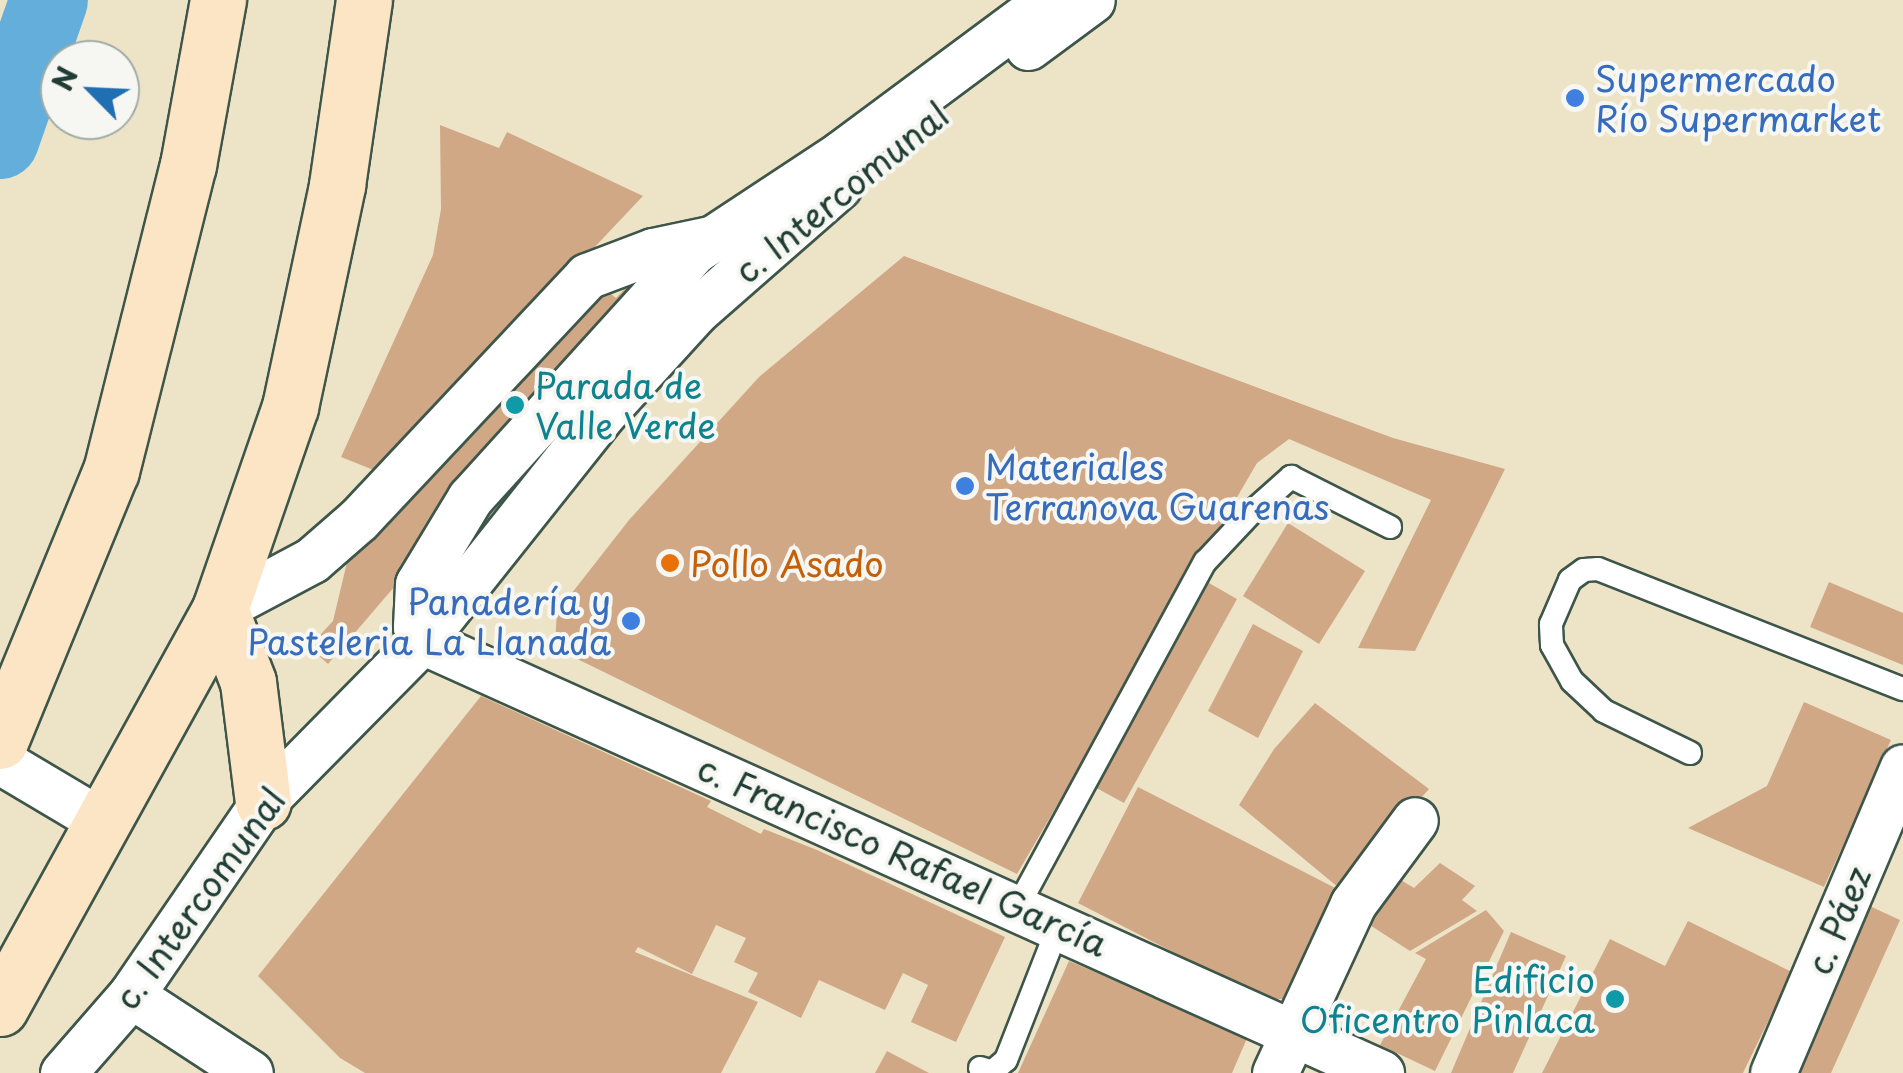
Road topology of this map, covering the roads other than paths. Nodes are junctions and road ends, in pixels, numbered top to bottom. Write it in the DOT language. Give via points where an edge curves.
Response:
graph roads {
  1 [pos="218,0"];
  2 [pos="364,0"];
  3 [pos="1048,0"];
  4 [pos="1092,0"];
  5 [pos="797,217"];
  6 [pos="718,237"];
  7 [pos="1390,527"];
  8 [pos="220,608"];
  9 [pos="422,641"];
  10 [pos="1903,689"];
  11 [pos="0,741"];
  12 [pos="1690,752"];
  13 [pos="0,761"];
  14 [pos="1903,767"];
  15 [pos="264,802"];
  16 [pos="1414,820"];
  17 [pos="106,824"];
  18 [pos="1018,906"];
  19 [pos="1059,925"];
  20 [pos="131,995"];
  21 [pos="0,1008"];
  22 [pos="1294,1031"];
  23 [pos="980,1068"];
  24 [pos="63,1073"];
  25 [pos="250,1073"];
  26 [pos="1275,1073"];
  27 [pos="1381,1073"];
  28 [pos="1773,1073"];
  1 -- 11 [label="main road" via="188,164 111,471"];
  2 -- 8 [label="main road" via="337,185 290,406"];
  3 -- 6 [label="street, c. Intercomunal"];
  4 -- 5 [label="street, c. Intercomunal"];
  5 -- 6 [label="street"];
  5 -- 9 [label="street, c. Intercomunal" via="695,312 605,411"];
  6 -- 8 [label="street" via="653,250 587,276 358,519 312,560"];
  6 -- 9 [label="street, c. Intercomunal" via="694,252 470,498 418,584 416,627"];
  7 -- 18 [label="lane" via="1291,477 1254,510 1205,562"];
  8 -- 15 [label="main road" via="248,682"];
  8 -- 17 [label="main road"];
  9 -- 15 [label="street, c. Intercomunal"];
  9 -- 18 [label="street, c. Francisco Rafael García"];
  10 -- 12 [label="lane" via="1598,569 1584,570 1570,580 1551,624 1552,645 1572,681 1604,711"];
  13 -- 17 [label="street"];
  14 -- 28 [label="street, c. Páez"];
  15 -- 20 [label="street, c. Intercomunal"];
  16 -- 22 [label="street" via="1353,904"];
  17 -- 21 [label="main road"];
  18 -- 19 [label="street, c. Francisco Rafael García"];
  19 -- 22 [label="street, c. Francisco Rafael García"];
  19 -- 23 [label="lane" via="1006,1060 992,1072"];
  20 -- 24 [label="street, c. Intercomunal"];
  20 -- 25 [label="street"];
  22 -- 26 [label="street"];
  22 -- 27 [label="street, c. Francisco Rafael García"];
}
